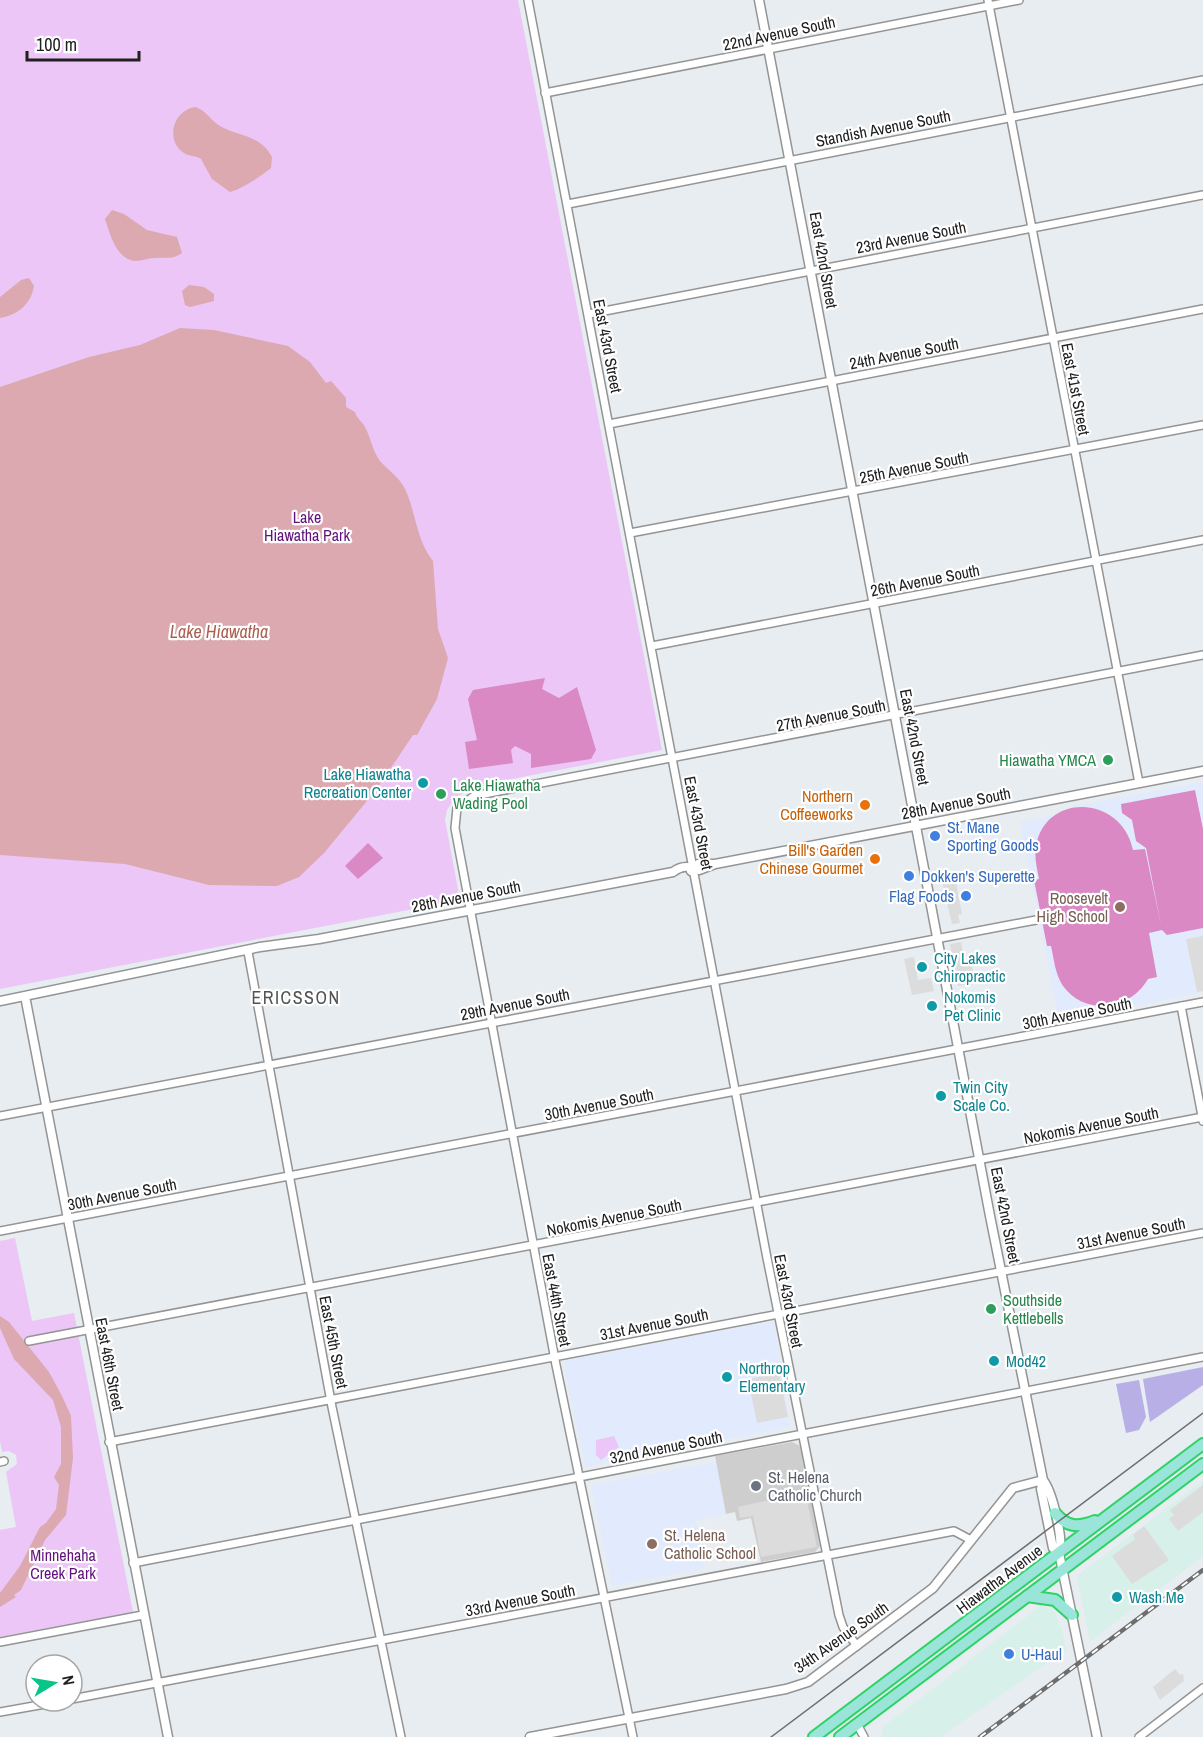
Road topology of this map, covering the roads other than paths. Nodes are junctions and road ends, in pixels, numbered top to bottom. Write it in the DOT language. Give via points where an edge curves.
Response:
graph roads {
  1 [pos="528,0"];
  2 [pos="759,0"];
  3 [pos="1018,0"];
  4 [pos="989,3"];
  5 [pos="768,50"];
  6 [pos="1203,80"];
  7 [pos="545,93"];
  8 [pos="1010,117"];
  9 [pos="790,160"];
  10 [pos="1203,195"];
  11 [pos="568,204"];
  12 [pos="1031,228"];
  13 [pos="810,270"];
  14 [pos="1203,309"];
  15 [pos="589,314"];
  16 [pos="1052,338"];
  17 [pos="831,381"];
  18 [pos="609,424"];
  19 [pos="1203,425"];
  20 [pos="1074,450"];
  21 [pos="853,492"];
  22 [pos="630,533"];
  23 [pos="1203,540"];
  24 [pos="1095,561"];
  25 [pos="873,604"];
  26 [pos="652,646"];
  27 [pos="1203,655"];
  28 [pos="1117,672"];
  29 [pos="896,716"];
  30 [pos="673,759"];
  31 [pos="1203,771"];
  32 [pos="1139,783"];
  33 [pos="465,800"];
  34 [pos="916,826"];
  35 [pos="694,868"];
  36 [pos="471,910"];
  37 [pos="1036,920"];
  38 [pos="938,938"];
  39 [pos="249,951"];
  40 [pos="715,980"];
  41 [pos="25,996"];
  42 [pos="0,1000"];
  43 [pos="1203,1002"];
  44 [pos="1181,1006"];
  45 [pos="491,1022"];
  46 [pos="959,1049"];
  47 [pos="269,1064"];
  48 [pos="736,1092"];
  49 [pos="46,1107"];
  50 [pos="0,1116"];
  51 [pos="1203,1119"];
  52 [pos="513,1134"];
  53 [pos="980,1161"];
  54 [pos="290,1176"];
  55 [pos="756,1204"];
  56 [pos="67,1218"];
  57 [pos="0,1231"];
  58 [pos="1203,1233"];
  59 [pos="533,1246"];
  60 [pos="1001,1272"];
  61 [pos="310,1288"];
  62 [pos="778,1314"];
  63 [pos="88,1330"];
  64 [pos="29,1341"];
  65 [pos="555,1356"];
  66 [pos="1203,1357"];
  67 [pos="1026,1392"];
  68 [pos="331,1400"];
  69 [pos="803,1435"];
  70 [pos="110,1442"];
  71 [pos="1203,1444"];
  72 [pos="1203,1464"];
  73 [pos="579,1478"];
  74 [pos="1044,1480"];
  75 [pos="1055,1513"];
  76 [pos="1109,1516"];
  77 [pos="356,1520"];
  78 [pos="971,1540"];
  79 [pos="1059,1553"];
  80 [pos="826,1556"];
  81 [pos="133,1563"];
  82 [pos="1062,1569"];
  83 [pos="1027,1596"];
  84 [pos="604,1597"];
  85 [pos="144,1615"];
  86 [pos="1072,1615"];
  87 [pos="381,1641"];
  88 [pos="0,1642"];
  89 [pos="857,1646"];
  90 [pos="157,1683"];
  91 [pos="1203,1688"];
  92 [pos="84,1697"];
  93 [pos="24,1708"];
  94 [pos="0,1712"];
  95 [pos="629,1718"];
  96 [pos="857,1724"];
  97 [pos="168,1737"];
  98 [pos="401,1737"];
  99 [pos="530,1737"];
  100 [pos="633,1737"];
  101 [pos="814,1737"];
  102 [pos="840,1737"];
  103 [pos="864,1737"];
  104 [pos="1097,1737"];
  105 [pos="1139,1737"];
  1 -- 7 [label="street, East 43rd Street"];
  2 -- 5 [label="street, East 42nd Street"];
  3 -- 4 [label="street, 22nd Avenue South"];
  4 -- 5 [label="street, 22nd Avenue South"];
  4 -- 8 [label="street, East 41st Street"];
  5 -- 7 [label="street, 22nd Avenue South"];
  5 -- 9 [label="street, East 42nd Street"];
  6 -- 8 [label="street, Standish Avenue South"];
  7 -- 11 [label="street, East 43rd Street"];
  8 -- 9 [label="street, Standish Avenue South"];
  8 -- 12 [label="street, East 41st Street"];
  9 -- 11 [label="street, Standish Avenue South"];
  9 -- 13 [label="street, East 42nd Street"];
  10 -- 12 [label="street, 23rd Avenue South"];
  11 -- 15 [label="street, East 43rd Street"];
  12 -- 13 [label="street, 23rd Avenue South"];
  12 -- 16 [label="street, East 41st Street"];
  13 -- 15 [label="street, 23rd Avenue South"];
  13 -- 17 [label="street, East 42nd Street"];
  14 -- 16 [label="street, 24th Avenue South"];
  15 -- 18 [label="street, East 43rd Street"];
  16 -- 17 [label="street, 24th Avenue South"];
  16 -- 20 [label="street, East 41st Street"];
  17 -- 18 [label="street, 24th Avenue South"];
  17 -- 21 [label="street, East 42nd Street"];
  18 -- 22 [label="street, East 43rd Street"];
  19 -- 20 [label="street, 25th Avenue South"];
  20 -- 21 [label="street, 25th Avenue South"];
  20 -- 24 [label="street, East 41st Street"];
  21 -- 22 [label="street, 25th Avenue South"];
  21 -- 25 [label="street, East 42nd Street"];
  22 -- 26 [label="street, East 43rd Street"];
  23 -- 24 [label="street, 26th Avenue South"];
  24 -- 25 [label="street, 26th Avenue South"];
  24 -- 28 [label="street, East 41st Street"];
  25 -- 26 [label="street, 26th Avenue South"];
  25 -- 29 [label="street, East 42nd Street"];
  26 -- 30 [label="street, East 43rd Street"];
  27 -- 28 [label="street, 27th Avenue South"];
  28 -- 29 [label="street, 27th Avenue South"];
  28 -- 32 [label="street, East 41st Street"];
  29 -- 30 [label="street, 27th Avenue South"];
  29 -- 34 [label="street, East 42nd Street"];
  30 -- 33 [label="street, 27th Avenue South" via="474,795"];
  30 -- 35 [label="street, East 43rd Street"];
  31 -- 32 [label="street, 28th Avenue South"];
  32 -- 34 [label="street, 28th Avenue South"];
  33 -- 36 [label="street, East 44th Street" via="454,817"];
  34 -- 35 [label="street, 28th Avenue South"];
  34 -- 38 [label="street, East 42nd Street"];
  35 -- 36 [label="street, 28th Avenue South"];
  35 -- 40 [label="street, East 43rd Street"];
  36 -- 39 [label="street, 28th Avenue South" via="256,953"];
  36 -- 45 [label="street, East 44th Street"];
  37 -- 38 [label="street, 29th Avenue South"];
  38 -- 40 [label="street, 29th Avenue South"];
  38 -- 46 [label="street, East 42nd Street"];
  39 -- 41 [label="street, 28th Avenue South"];
  39 -- 47 [label="street, East 45th Street"];
  40 -- 45 [label="street, 29th Avenue South"];
  40 -- 48 [label="street, East 43rd Street"];
  41 -- 42 [label="street, 28th Avenue South"];
  41 -- 49 [label="street, East 46th Street"];
  43 -- 44 [label="street, 30th Avenue South"];
  44 -- 46 [label="street, 30th Avenue South"];
  44 -- 51 [label="street"];
  45 -- 47 [label="street, 29th Avenue South"];
  45 -- 52 [label="street, East 44th Street"];
  46 -- 48 [label="street, 30th Avenue South"];
  46 -- 53 [label="street, East 42nd Street"];
  47 -- 49 [label="street, 29th Avenue South"];
  47 -- 54 [label="street, East 45th Street"];
  48 -- 52 [label="street, 30th Avenue South"];
  48 -- 55 [label="street, East 43rd Street"];
  49 -- 50 [label="street, 29th Avenue South"];
  49 -- 56 [label="street, East 46th Street"];
  51 -- 53 [label="street, Nokomis Avenue South"];
  52 -- 54 [label="street, 30th Avenue South"];
  52 -- 59 [label="street, East 44th Street"];
  53 -- 55 [label="street, Nokomis Avenue South"];
  53 -- 60 [label="street, East 42nd Street"];
  54 -- 56 [label="street, 30th Avenue South"];
  54 -- 61 [label="street, East 45th Street"];
  55 -- 59 [label="street, Nokomis Avenue South"];
  55 -- 62 [label="street, East 43rd Street"];
  56 -- 57 [label="street, 30th Avenue South"];
  56 -- 63 [label="street, East 46th Street"];
  58 -- 60 [label="street, 31st Avenue South"];
  59 -- 61 [label="street, Nokomis Avenue South"];
  59 -- 65 [label="street, East 44th Street"];
  60 -- 62 [label="street, 31st Avenue South"];
  60 -- 67 [label="street, East 42nd Street"];
  61 -- 63 [label="street, Nokomis Avenue South"];
  61 -- 68 [label="street, East 45th Street"];
  62 -- 65 [label="street, 31st Avenue South"];
  62 -- 69 [label="street, East 43rd Street"];
  63 -- 64 [label="street, Nokomis Avenue South"];
  63 -- 70 [label="street, East 46th Street"];
  65 -- 68 [label="street, 31st Avenue South"];
  65 -- 73 [label="street, East 44th Street"];
  66 -- 67 [label="street, 32nd Avenue South"];
  67 -- 69 [label="street, 32nd Avenue South"];
  67 -- 74 [label="street, East 42nd Street"];
  68 -- 70 [label="street, 31st Avenue South"];
  68 -- 77 [label="street, East 45th Street"];
  69 -- 73 [label="street, 32nd Avenue South"];
  69 -- 80 [label="street, East 43rd Street"];
  70 -- 81 [label="street, East 46th Street"];
  71 -- 76 [label="highway, Hiawatha Avenue"];
  72 -- 82 [label="highway, Hiawatha Avenue"];
  73 -- 77 [label="street, 32nd Avenue South"];
  73 -- 84 [label="street, East 44th Street"];
  74 -- 75 [label="street, East 42nd Street" via="1050,1488"];
  74 -- 78 [label="street, 34th Avenue South" via="1013,1488"];
  74 -- 79 [label="street, East 42nd Street" via="1041,1489 1052,1544"];
  75 -- 76 [label="highway" via="1064,1523 1074,1526"];
  75 -- 79 [label="street, East 42nd Street"];
  76 -- 79 [label="highway, Hiawatha Avenue"];
  77 -- 81 [label="street, 32nd Avenue South"];
  77 -- 87 [label="street, East 45th Street"];
  78 -- 80 [label="street, 33rd Avenue South" via="954,1531"];
  78 -- 89 [label="street, 34th Avenue South" via="933,1588"];
  79 -- 82 [label="street, East 42nd Street"];
  79 -- 101 [label="highway, Hiawatha Avenue"];
  80 -- 84 [label="street, 33rd Avenue South"];
  80 -- 89 [label="street, East 43rd Street" via="838,1615"];
  81 -- 85 [label="street, East 46th Street"];
  82 -- 83 [label="highway, Hiawatha Avenue"];
  82 -- 86 [label="street, East 42nd Street"];
  83 -- 86 [label="highway" via="1055,1600"];
  83 -- 96 [label="highway, Hiawatha Avenue"];
  84 -- 87 [label="street, 33rd Avenue South"];
  84 -- 95 [label="street, East 44th Street"];
  85 -- 88 [label="street"];
  85 -- 90 [label="street, East 46th Street"];
  86 -- 104 [label="street, East 42nd Street"];
  87 -- 90 [label="street, 33rd Avenue South"];
  87 -- 98 [label="street, East 45th Street"];
  89 -- 95 [label="street, 34th Avenue South" via="808,1682 786,1689"];
  90 -- 92 [label="street, 33rd Avenue South"];
  90 -- 97 [label="street, East 46th Street"];
  91 -- 105 [label="street"];
  93 -- 94 [label="street"];
  95 -- 99 [label="street, 34th Avenue South"];
  95 -- 100 [label="street, East 44th Street"];
  96 -- 102 [label="highway, Hiawatha Avenue"];
  96 -- 103 [label="street"];
}
